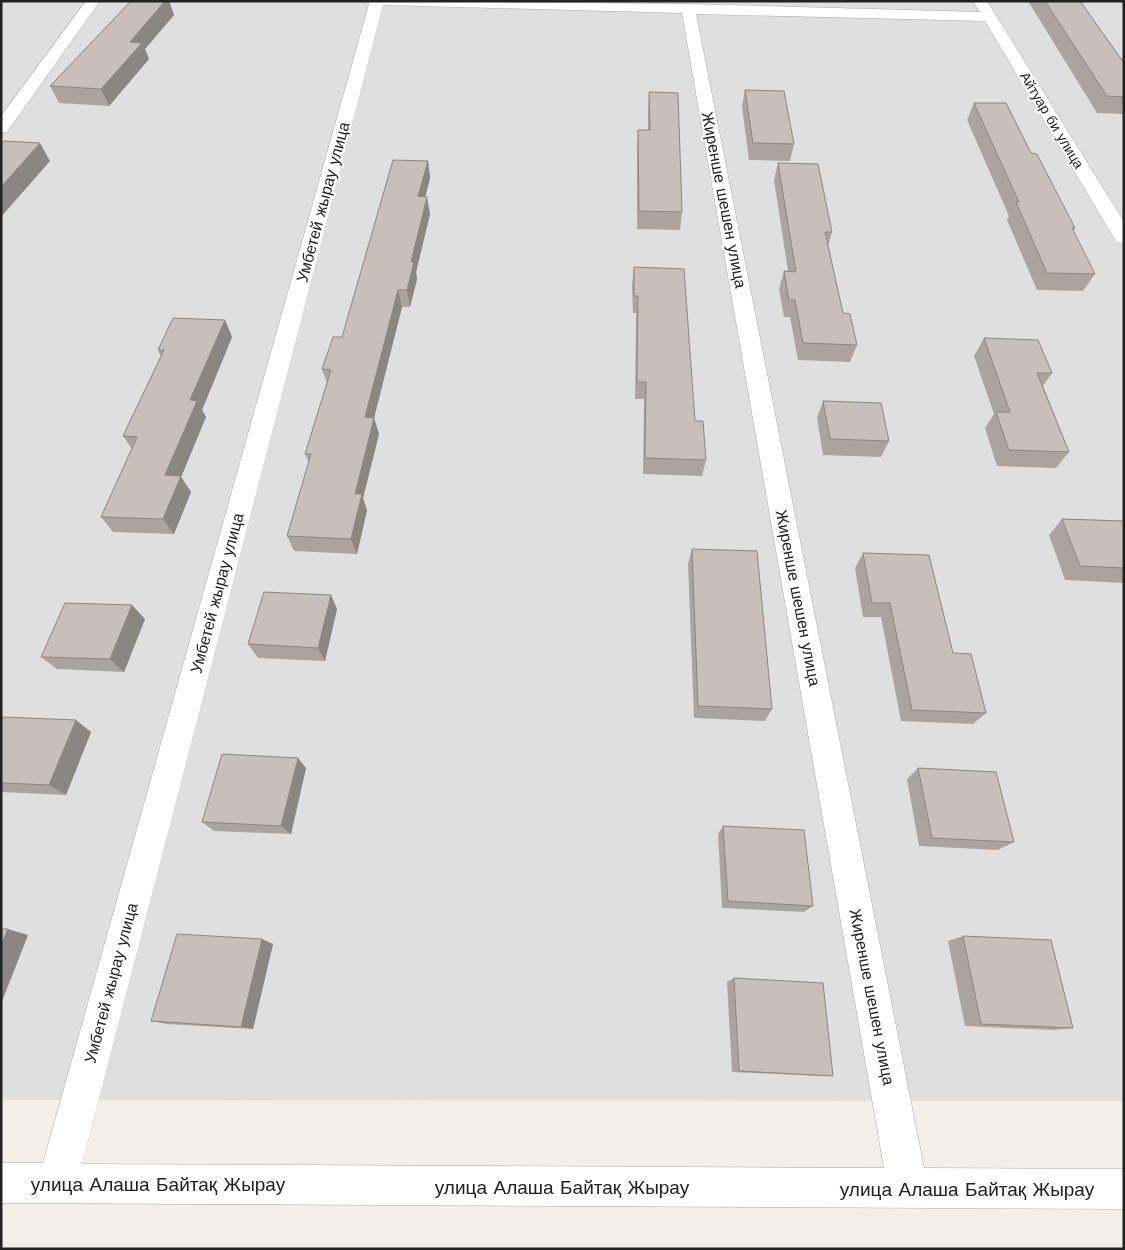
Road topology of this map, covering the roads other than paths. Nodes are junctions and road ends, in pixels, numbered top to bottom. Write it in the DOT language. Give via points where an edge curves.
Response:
graph roads {
  1 [pos="93,1"];
  2 [pos="376,1"];
  3 [pos="980,1"];
  4 [pos="555,3"];
  5 [pos="773,6"];
  6 [pos="688,8"];
  7 [pos="989,16"];
  8 [pos="1,128"];
  9 [pos="1124,238"];
  10 [pos="1,1183"];
  11 [pos="57,1183"];
  12 [pos="908,1189"];
  13 [pos="1124,1189"];
  1 -- 8 [label="street"];
  2 -- 4 [label="street"];
  2 -- 11 [label="street, Умбетей жырау улица"];
  3 -- 7 [label="street, Айтуар би улица"];
  4 -- 6 [label="street"];
  5 -- 6 [label="street"];
  5 -- 7 [label="street"];
  6 -- 12 [label="street, Жиренше шешен улица"];
  7 -- 9 [label="street, Айтуар би улица"];
  10 -- 11 [label="street, улица Алаша Байтақ Жырау"];
  11 -- 12 [label="street, улица Алаша Байтақ Жырау"];
  12 -- 13 [label="street, улица Алаша Байтақ Жырау"];
}
